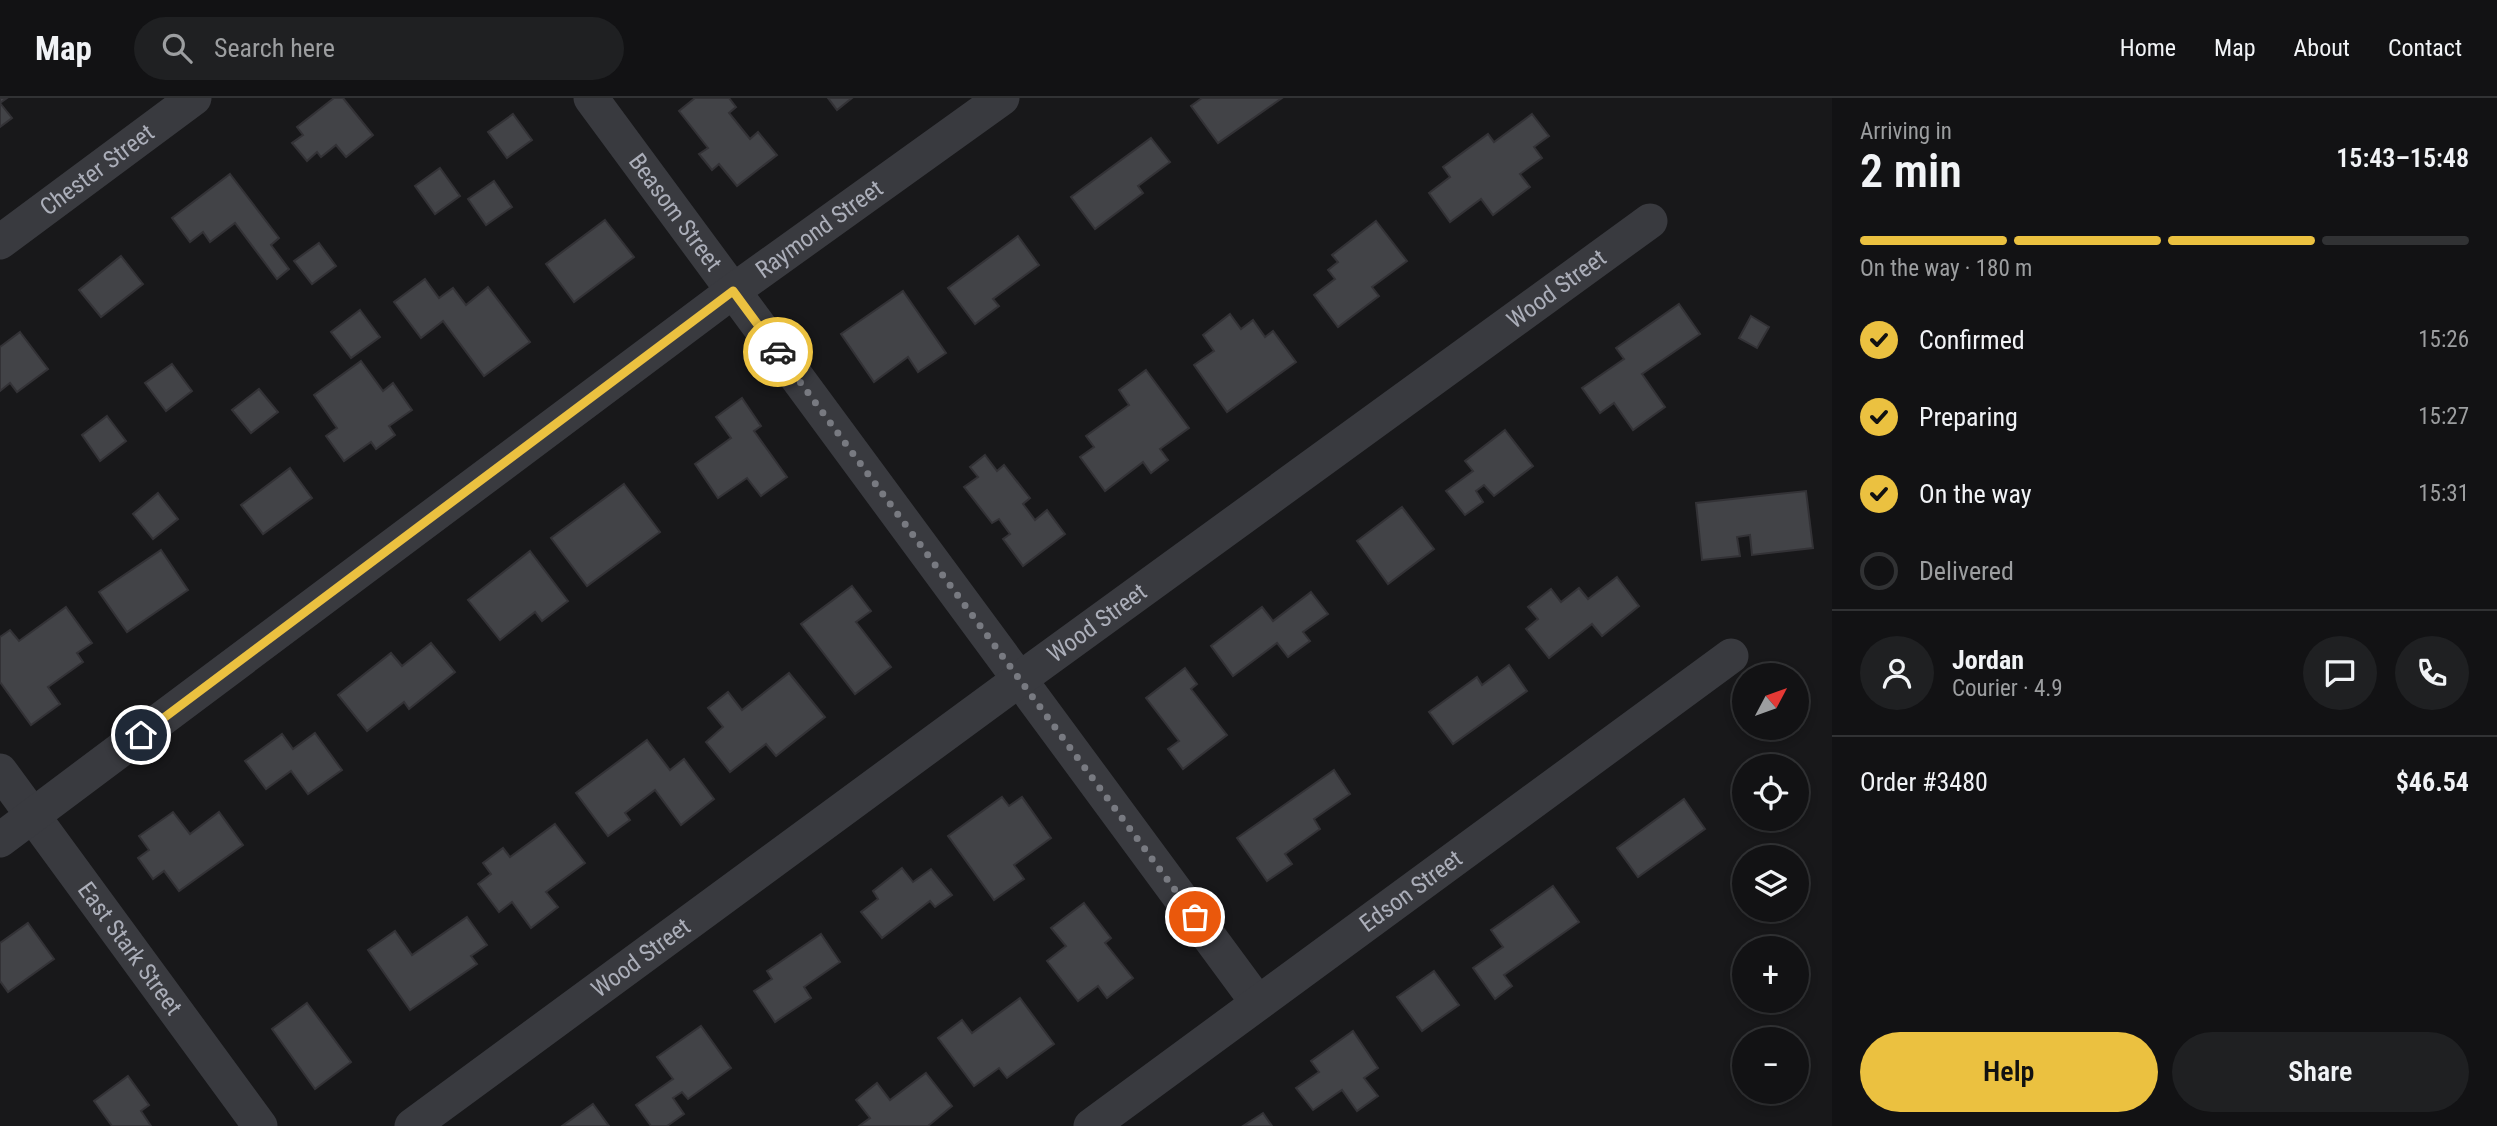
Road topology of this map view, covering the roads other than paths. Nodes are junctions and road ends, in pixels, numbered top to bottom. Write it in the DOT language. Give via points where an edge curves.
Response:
graph roads {
  1 [pos="194,98"];
  2 [pos="591,98"];
  3 [pos="1002,98"];
  4 [pos="1650,221"];
  5 [pos="0,242"];
  6 [pos="733,291"];
  7 [pos="1731,656"];
  8 [pos="1020,679"];
  9 [pos="0,771"];
  10 [pos="33,816"];
  11 [pos="0,840"];
  12 [pos="1258,1003"];
  13 [pos="260,1126"];
  14 [pos="412,1126"];
  15 [pos="1091,1126"];
  1 -- 5 [label="street, Chester Street"];
  2 -- 6 [label="street, Beasom Street"];
  3 -- 6 [label="street, Raymond Street"];
  4 -- 8 [label="street, Wood Street"];
  6 -- 8 [label="street, Beasom Street"];
  6 -- 10 [label="street, Raymond Street"];
  7 -- 12 [label="street, Edson Street"];
  8 -- 12 [label="street, Beasom Street"];
  8 -- 14 [label="street, Wood Street"];
  9 -- 10 [label="street, East Stark Street"];
  10 -- 11 [label="street, Raymond Street"];
  10 -- 13 [label="street, East Stark Street"];
  12 -- 15 [label="street, Edson Street"];
}
